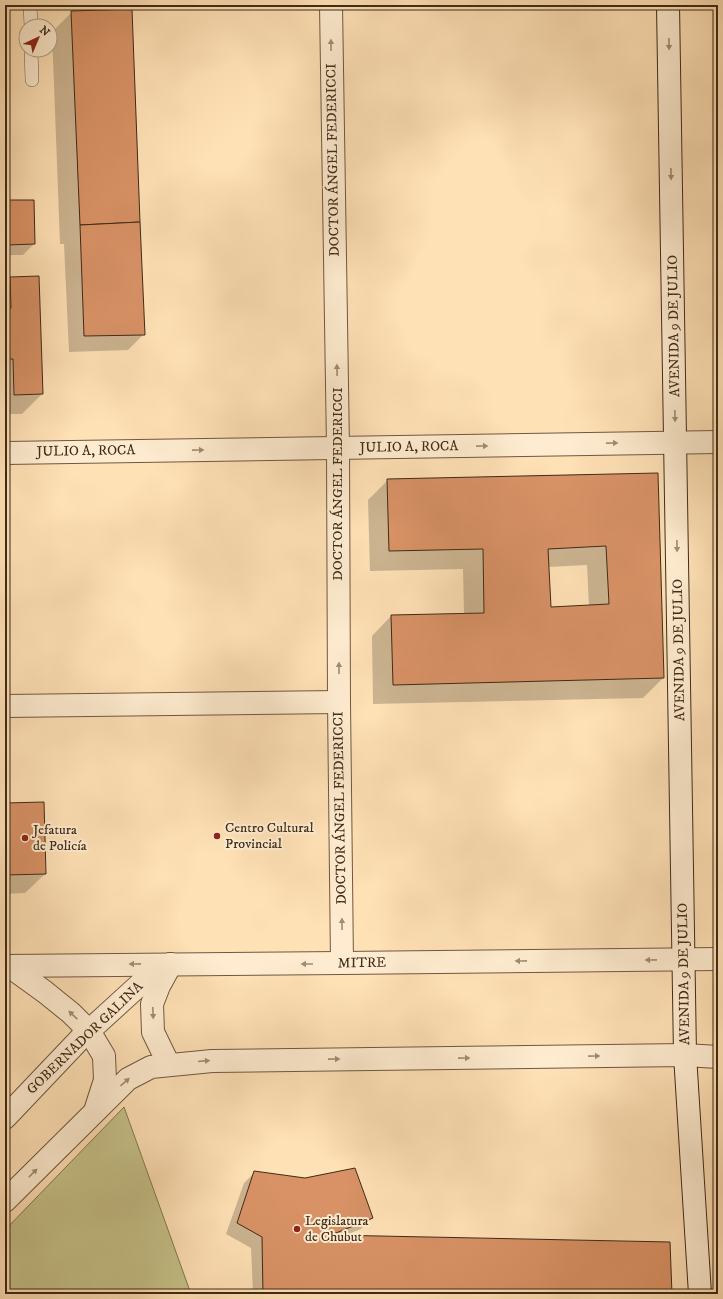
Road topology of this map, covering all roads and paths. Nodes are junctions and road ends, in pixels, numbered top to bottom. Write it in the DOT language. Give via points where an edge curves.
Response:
graph roads {
  1 [pos="30,5"];
  2 [pos="331,5"];
  3 [pos="668,5"];
  4 [pos="31,18"];
  5 [pos="31,58"];
  6 [pos="32,80"];
  7 [pos="675,442"];
  8 [pos="718,442"];
  9 [pos="338,448"];
  10 [pos="5,453"];
  11 [pos="339,702"];
  12 [pos="5,706"];
  13 [pos="718,959"];
  14 [pos="684,960"];
  15 [pos="342,963"];
  16 [pos="171,964"];
  17 [pos="7,966"];
  18 [pos="89,1031"];
  19 [pos="685,1055"];
  20 [pos="718,1057"];
  21 [pos="160,1066"];
  22 [pos="95,1111"];
  23 [pos="5,1118"];
  24 [pos="5,1201"];
  25 [pos="700,1294"];
  1 -- 4 [label="lane"];
  9 -- 2 [label="street, DOCTOR ÁNGEL FEDERICCI, one-way"];
  3 -- 7 [label="street, AVENIDA 9 DE JULIO, one-way"];
  5 -- 6 [label="lane"];
  7 -- 8 [label="street, JULIO A, ROCA"];
  9 -- 7 [label="street, JULIO A, ROCA, one-way"];
  7 -- 14 [label="street, AVENIDA 9 DE JULIO, one-way"];
  10 -- 9 [label="street, JULIO A, ROCA, one-way"];
  11 -- 9 [label="street, DOCTOR ÁNGEL FEDERICCI, one-way"];
  11 -- 12 [label="street"];
  15 -- 11 [label="street, DOCTOR ÁNGEL FEDERICCI, one-way"];
  13 -- 14 [label="street, MITRE"];
  14 -- 15 [label="street, MITRE, one-way"];
  14 -- 19 [label="street, AVENIDA 9 DE JULIO"];
  15 -- 16 [label="street, MITRE, one-way"];
  16 -- 17 [label="street, MITRE, one-way"];
  16 -- 18 [label="street, GOBERNADOR GALINA" via="148,977"];
  16 -- 21 [label="street, one-way" via="152,1004 153,1032"];
  18 -- 17 [label="street, one-way" via="45,992"];
  18 -- 22 [label="street" via="104,1056 105,1080"];
  18 -- 23 [label="street, GOBERNADOR GALINA"];
  19 -- 20 [label="street"];
  21 -- 19 [label="street, one-way" via="212,1061"];
  19 -- 25 [label="street, AVENIDA 9 DE JULIO"];
  22 -- 21 [label="street, one-way" via="128,1079"];
  24 -- 22 [label="street, one-way"];
}
